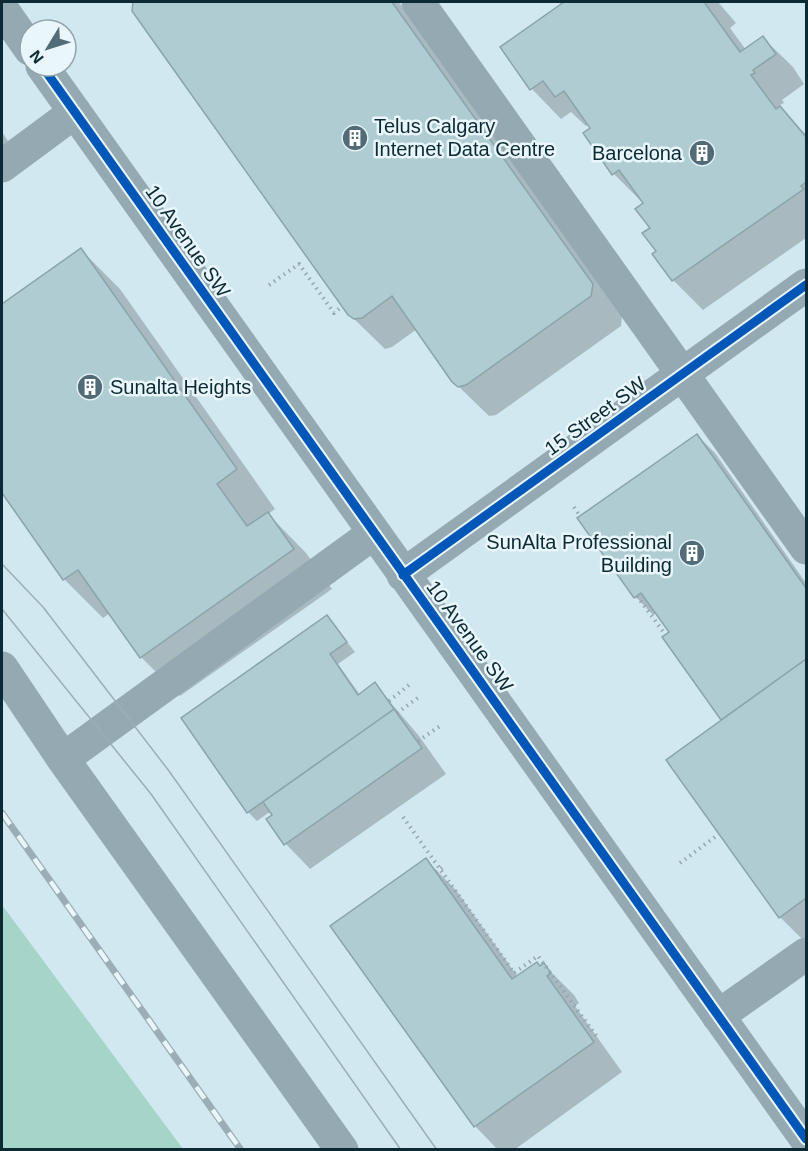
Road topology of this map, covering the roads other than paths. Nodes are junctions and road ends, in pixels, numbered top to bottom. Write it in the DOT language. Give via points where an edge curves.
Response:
graph roads {
  1 [pos="418,2"];
  2 [pos="2,9"];
  3 [pos="18,32"];
  4 [pos="51,78"];
  5 [pos="75,112"];
  6 [pos="2,166"];
  7 [pos="807,285"];
  8 [pos="683,374"];
  9 [pos="374,533"];
  10 [pos="807,548"];
  11 [pos="403,575"];
  12 [pos="2,668"];
  13 [pos="63,759"];
  14 [pos="807,954"];
  15 [pos="718,1017"];
  16 [pos="807,1139"];
  17 [pos="342,1149"];
  1 -- 8 [label="street"];
  2 -- 3 [label="street"];
  4 -- 5 [label="street, 10 Avenue SW"];
  5 -- 6 [label="street"];
  5 -- 9 [label="street, 10 Avenue SW"];
  7 -- 8 [label="street, 15 Street SW"];
  8 -- 10 [label="street"];
  8 -- 11 [label="street, 15 Street SW"];
  9 -- 11 [label="street, 10 Avenue SW"];
  9 -- 13 [label="street"];
  11 -- 15 [label="street, 10 Avenue SW"];
  12 -- 13 [label="street"];
  13 -- 17 [label="street"];
  14 -- 15 [label="street"];
  15 -- 16 [label="street, 10 Avenue SW"];
}
